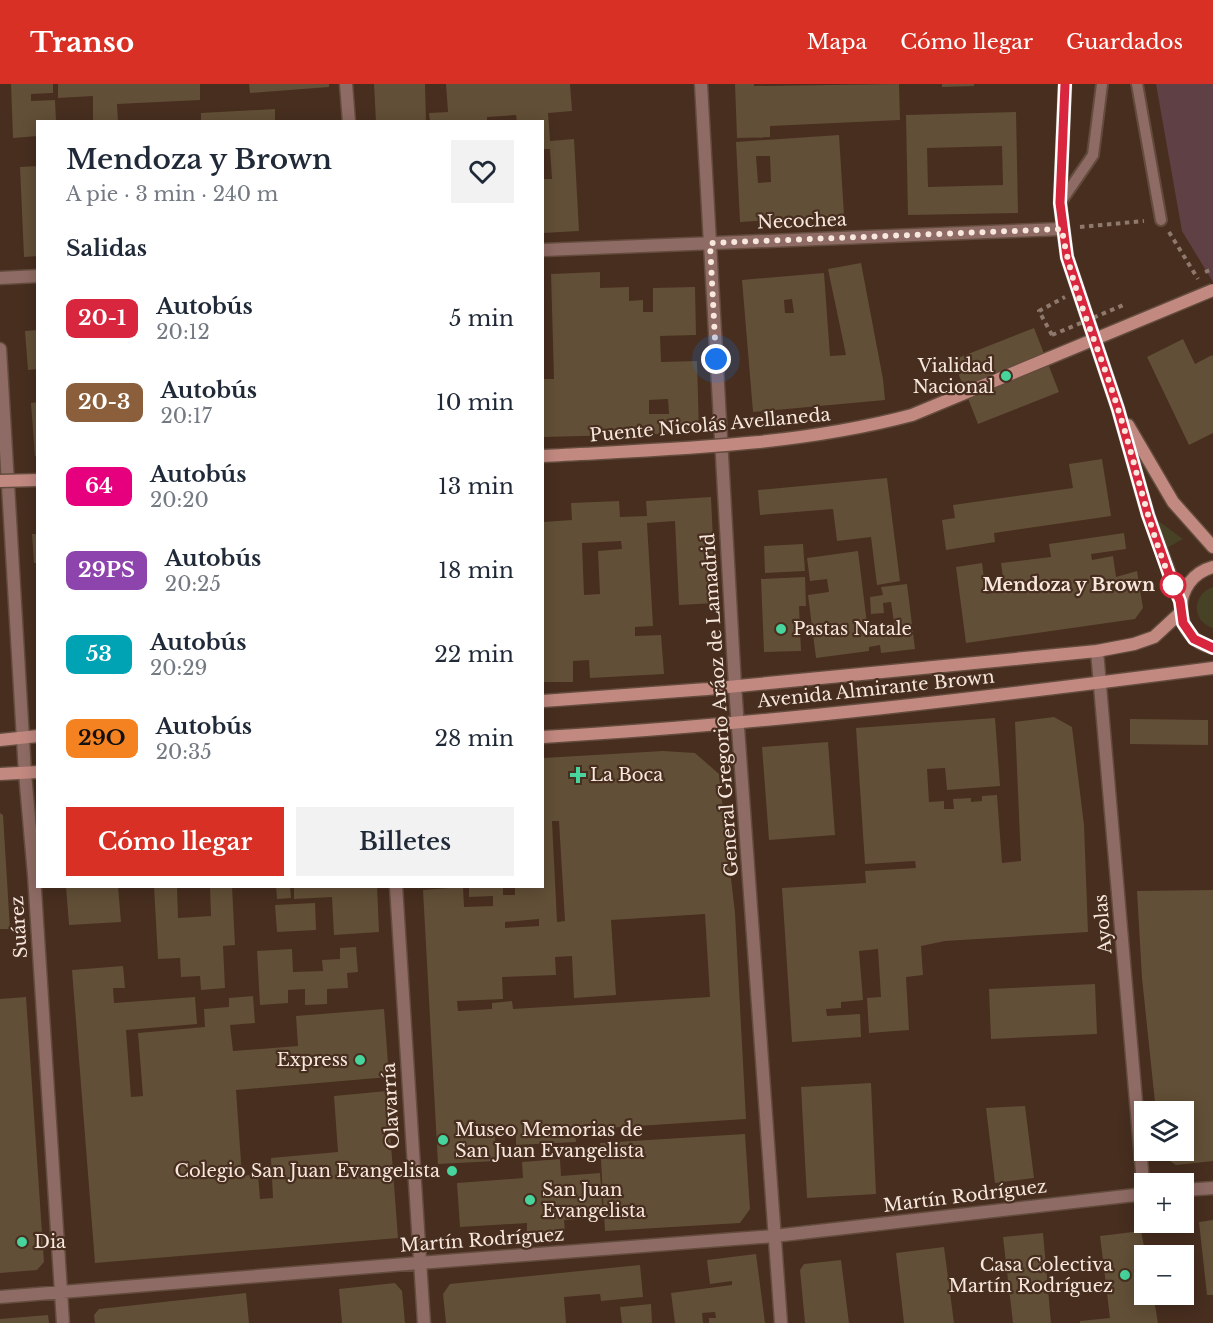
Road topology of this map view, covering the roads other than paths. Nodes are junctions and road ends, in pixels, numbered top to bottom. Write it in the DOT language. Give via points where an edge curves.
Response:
graph roads {
  1 [pos="346,84"];
  2 [pos="701,84"];
  3 [pos="1065,84"];
  4 [pos="1102,84"];
  5 [pos="1137,84"];
  6 [pos="348,120"];
  7 [pos="1060,203"];
  8 [pos="1161,220"];
  9 [pos="1062,229"];
  10 [pos="710,243"];
  11 [pos="544,250"];
  12 [pos="36,276"];
  13 [pos="0,278"];
  14 [pos="1207,287"];
  15 [pos="0,349"];
  16 [pos="1118,409"];
  17 [pos="544,456"];
  18 [pos="36,480"];
  19 [pos="0,481"];
  20 [pos="1213,547"];
  21 [pos="1213,567"];
  22 [pos="1180,607"];
  23 [pos="1213,650"];
  24 [pos="1097,651"];
  25 [pos="1213,668"];
  26 [pos="1191,671"];
  27 [pos="1100,682"];
  28 [pos="735,686"];
  29 [pos="544,701"];
  30 [pos="739,721"];
  31 [pos="36,736"];
  32 [pos="544,737"];
  33 [pos="24,738"];
  34 [pos="0,740"];
  35 [pos="31,772"];
  36 [pos="0,774"];
  37 [pos="396,888"];
  38 [pos="1142,1173"];
  39 [pos="1213,1188"];
  40 [pos="1194,1189"];
  41 [pos="1134,1195"];
  42 [pos="774,1236"];
  43 [pos="419,1263"];
  44 [pos="61,1292"];
  45 [pos="0,1297"];
  46 [pos="63,1323"];
  47 [pos="424,1323"];
  48 [pos="782,1323"];
  1 -- 6 [label="street"];
  2 -- 10 [label="street, General Gregorio Aráoz de Lamadrid"];
  3 -- 7 [label="main road"];
  4 -- 7 [label="lane" via="1094,155"];
  5 -- 8 [label="lane"];
  7 -- 9 [label="main road"];
  9 -- 10 [label="street, Necochea"];
  9 -- 16 [label="main road" via="1077,291"];
  10 -- 11 [label="street, Necochea"];
  10 -- 28 [label="street, General Gregorio Aráoz de Lamadrid"];
  12 -- 13 [label="street"];
  14 -- 17 [label="main road, Puente Nicolás Avellaneda, bridge" via="912,416 834,433 723,446"];
  15 -- 33 [label="street, Suárez"];
  16 -- 20 [label="main road" via="1167,495"];
  16 -- 22 [label="main road" via="1148,515"];
  18 -- 19 [label="main road, bridge"];
  21 -- 22 [label="main road, Avenida Almirante Brown" via="1192,578 1182,593"];
  22 -- 23 [label="main road" via="1190,635"];
  22 -- 24 [label="main road, Avenida Almirante Brown" via="1154,637"];
  23 -- 26 [label="main road"];
  24 -- 27 [label="street, Ayolas"];
  24 -- 28 [label="main road, Avenida Almirante Brown"];
  25 -- 26 [label="main road, Avenida Almirante Brown"];
  26 -- 27 [label="main road, Avenida Almirante Brown"];
  27 -- 30 [label="main road, Avenida Almirante Brown"];
  27 -- 38 [label="street, Ayolas"];
  28 -- 29 [label="main road, Avenida Almirante Brown"];
  28 -- 30 [label="street, General Gregorio Aráoz de Lamadrid"];
  30 -- 32 [label="main road, Avenida Almirante Brown"];
  30 -- 42 [label="street, General Gregorio Aráoz de Lamadrid"];
  31 -- 33 [label="main road"];
  33 -- 34 [label="main road"];
  33 -- 35 [label="street, Suárez"];
  35 -- 36 [label="main road"];
  35 -- 44 [label="street, Suárez"];
  37 -- 43 [label="street, Olavarría"];
  39 -- 40 [label="street"];
  41 -- 42 [label="street, Martín Rodríguez"];
  42 -- 43 [label="street, Martín Rodríguez"];
  42 -- 48 [label="street, General Gregorio Aráoz de Lamadrid"];
  43 -- 44 [label="street, Martín Rodríguez"];
  43 -- 47 [label="street, Olavarría"];
  44 -- 45 [label="street, Martín Rodríguez"];
  44 -- 46 [label="street, Suárez"];
}
